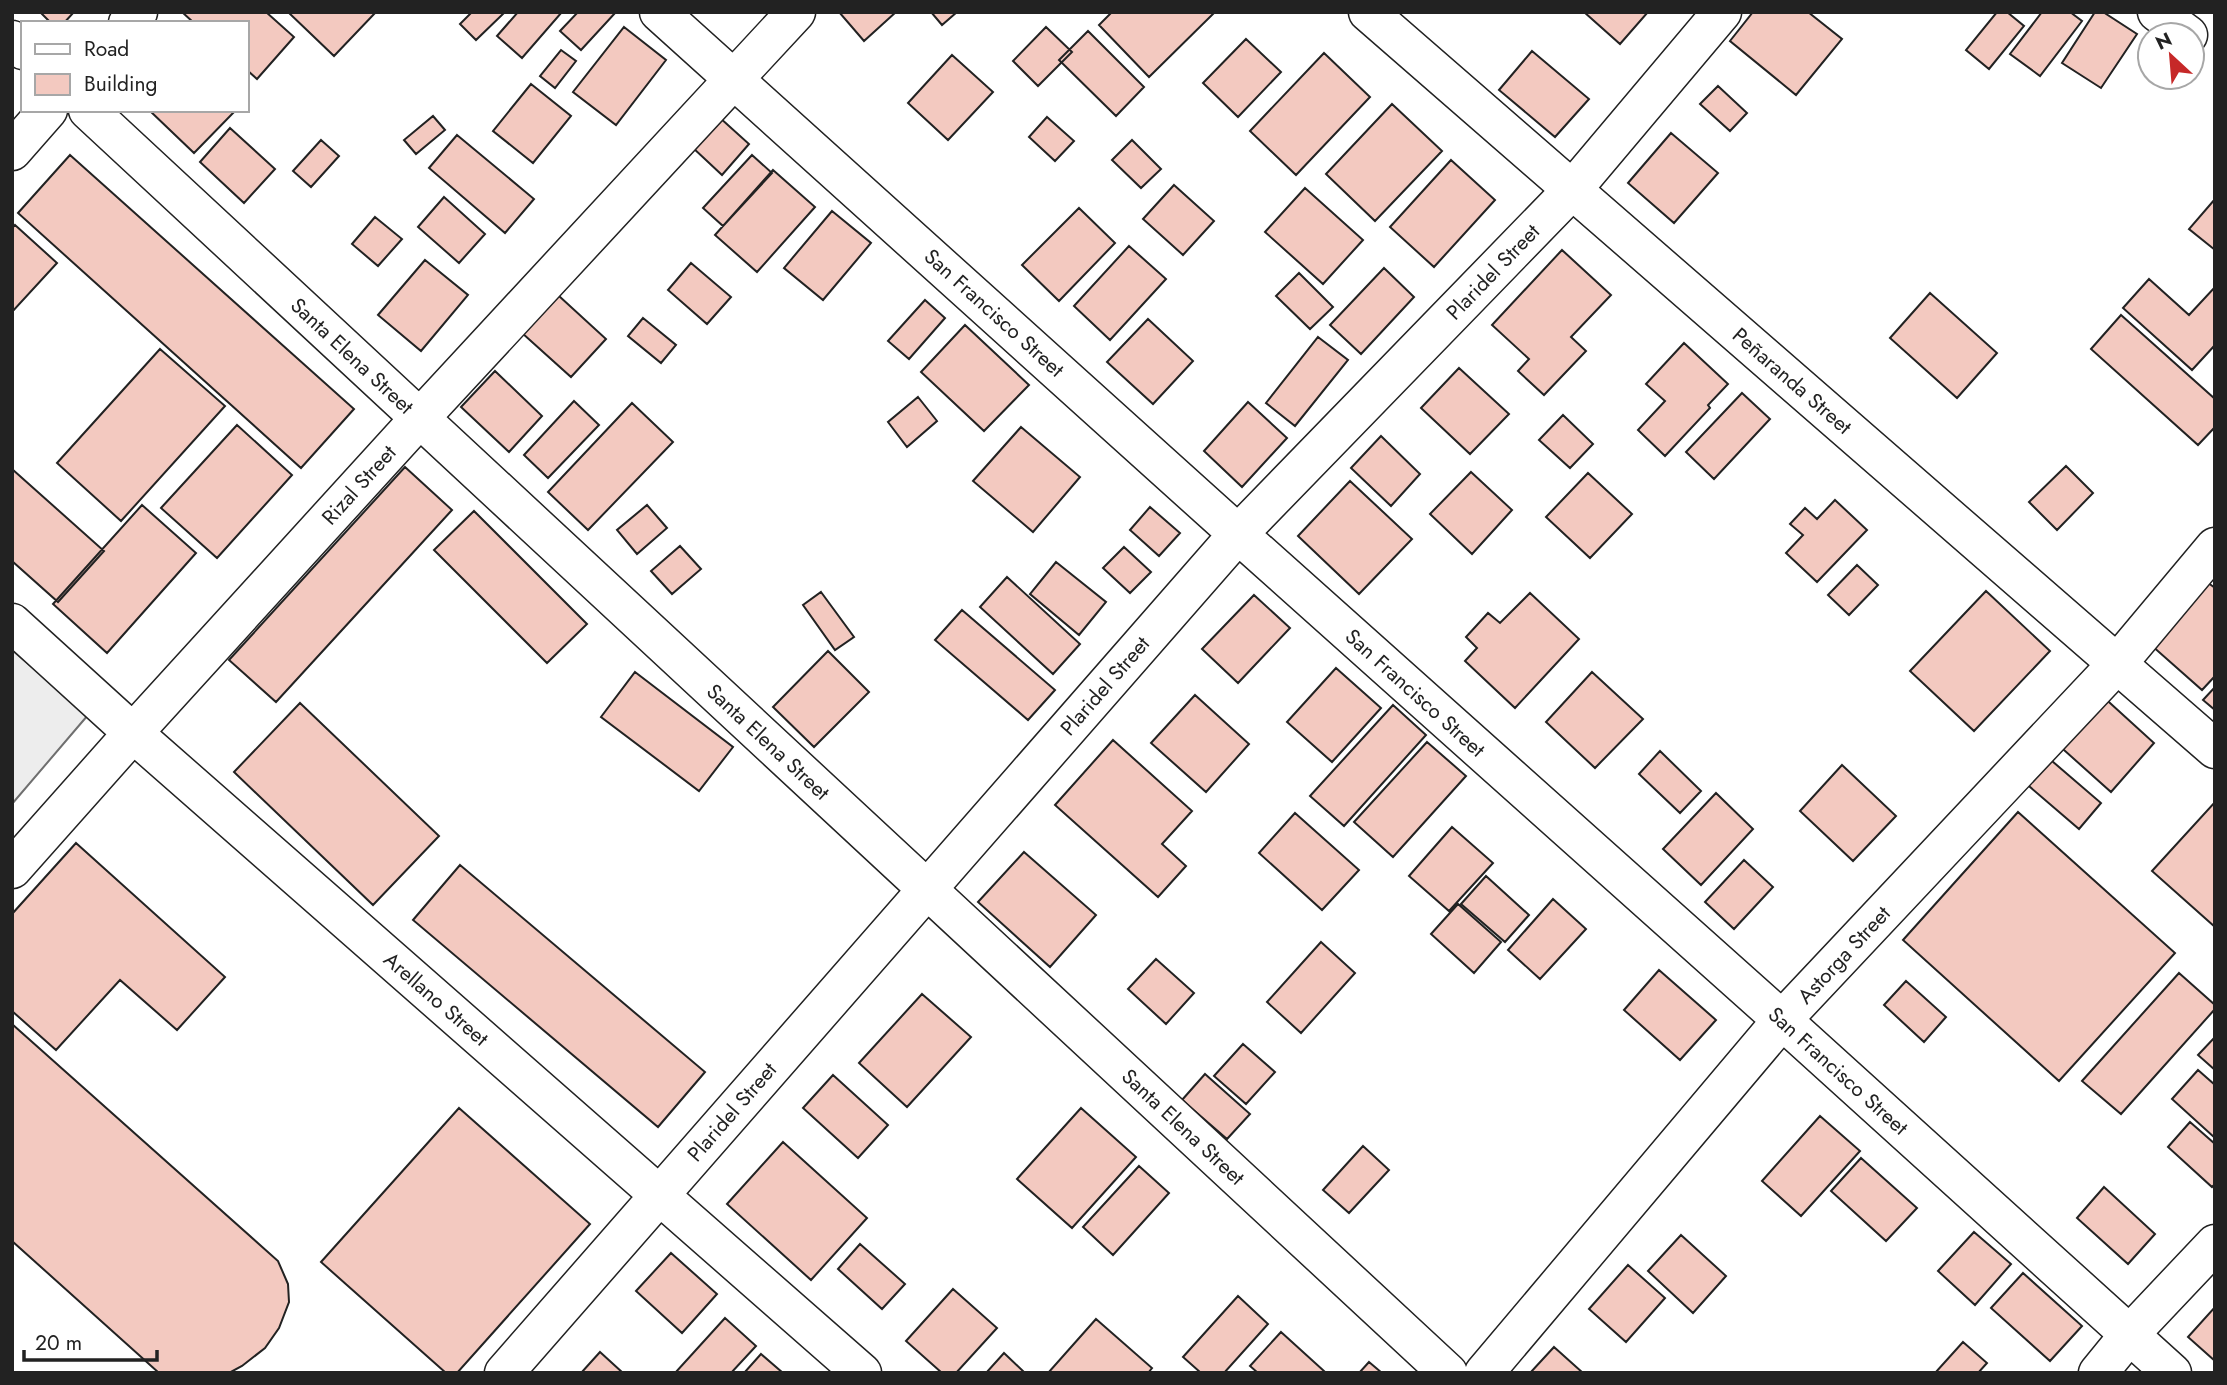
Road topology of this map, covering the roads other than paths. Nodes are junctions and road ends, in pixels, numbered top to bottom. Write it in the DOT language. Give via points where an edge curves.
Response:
graph roads {
  1 [pos="659,12"];
  2 [pos="796,12"];
  3 [pos="1368,12"];
  4 [pos="1722,12"];
  5 [pos="735,79"];
  6 [pos="45,112"];
  7 [pos="90,112"];
  8 [pos="12,151"];
  9 [pos="1572,190"];
  10 [pos="419,419"];
  11 [pos="1238,534"];
  12 [pos="2215,547"];
  13 [pos="12,623"];
  14 [pos="2117,664"];
  15 [pos="133,733"];
  16 [pos="2215,749"];
  17 [pos="12,869"];
  18 [pos="927,890"];
  19 [pos="1782,1020"];
  20 [pos="659,1195"];
  21 [pos="2215,1244"];
  22 [pos="2129,1335"];
  23 [pos="504,1373"];
  24 [pos="862,1373"];
  25 [pos="1448,1373"];
  26 [pos="1484,1373"];
  27 [pos="2098,1373"];
  28 [pos="2172,1373"];
  1 -- 5 [label="street, San Francisco Street"];
  2 -- 5 [label="street, Rizal Street"];
  3 -- 9 [label="street, Peñaranda Street"];
  4 -- 9 [label="street, Plaridel Street"];
  5 -- 10 [label="street, Rizal Street"];
  5 -- 11 [label="street, San Francisco Street"];
  6 -- 8 [label="street"];
  7 -- 10 [label="street, Santa Elena Street"];
  9 -- 11 [label="street, Plaridel Street"];
  9 -- 14 [label="street, Peñaranda Street"];
  10 -- 15 [label="street, Rizal Street"];
  10 -- 18 [label="street, Santa Elena Street"];
  11 -- 18 [label="street, Plaridel Street"];
  11 -- 19 [label="street, San Francisco Street"];
  12 -- 14 [label="street, Astorga Street"];
  13 -- 15 [label="street, Arellano Street"];
  14 -- 16 [label="street, Peñaranda Street"];
  14 -- 19 [label="street, Astorga Street"];
  15 -- 17 [label="street, Rizal Street"];
  15 -- 20 [label="street, Arellano Street"];
  18 -- 20 [label="street, Plaridel Street"];
  18 -- 25 [label="street, Santa Elena Street"];
  19 -- 22 [label="street, San Francisco Street"];
  19 -- 26 [label="street, Astorga Street"];
  20 -- 23 [label="street, Plaridel Street"];
  20 -- 24 [label="street, Arellano Street"];
  21 -- 22 [label="street"];
  22 -- 27 [label="street"];
  22 -- 28 [label="street, San Francisco Street"];
}
